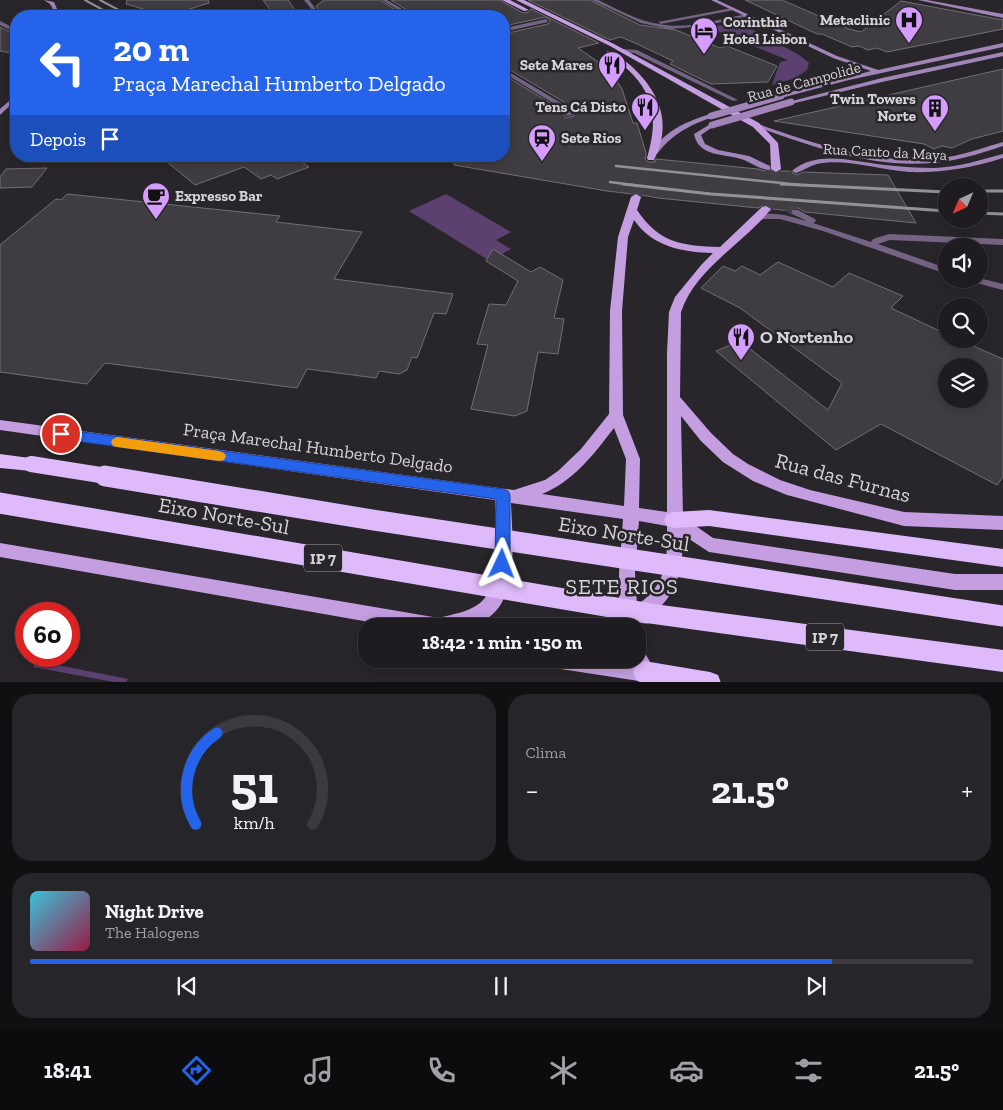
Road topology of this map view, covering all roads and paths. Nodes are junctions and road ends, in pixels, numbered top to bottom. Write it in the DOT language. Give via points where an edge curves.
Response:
graph roads {
  1 [pos="46,0"];
  2 [pos="306,0"];
  3 [pos="384,0"];
  4 [pos="505,0"];
  5 [pos="519,0"];
  6 [pos="594,0"];
  7 [pos="714,0"];
  8 [pos="920,0"];
  9 [pos="938,0"];
  10 [pos="732,9"];
  11 [pos="56,10"];
  12 [pos="314,10"];
  13 [pos="401,10"];
  14 [pos="1003,11"];
  15 [pos="700,16"];
  16 [pos="747,16"];
  17 [pos="1003,16"];
  18 [pos="546,21"];
  19 [pos="713,22"];
  20 [pos="650,24"];
  21 [pos="510,29"];
  22 [pos="1003,45"];
  23 [pos="623,51"];
  24 [pos="1003,54"];
  25 [pos="835,56"];
  26 [pos="878,72"];
  27 [pos="510,75"];
  28 [pos="848,78"];
  29 [pos="882,80"];
  30 [pos="735,100"];
  31 [pos="10,103"];
  32 [pos="0,113"];
  33 [pos="569,115"];
  34 [pos="756,125"];
  35 [pos="1003,144"];
  36 [pos="652,155"];
  37 [pos="1003,156"];
  38 [pos="772,168"];
  39 [pos="796,171"];
  40 [pos="636,196"];
  41 [pos="766,209"];
  42 [pos="632,210"];
  43 [pos="796,212"];
  44 [pos="756,220"];
  45 [pos="826,229"];
  46 [pos="1003,242"];
  47 [pos="872,246"];
  48 [pos="721,250"];
  49 [pos="938,268"];
  50 [pos="988,283"];
  51 [pos="1003,287"];
  52 [pos="674,399"];
  53 [pos="616,415"];
  54 [pos="0,425"];
  55 [pos="0,461"];
  56 [pos="503,495"];
  57 [pos="0,503"];
  58 [pos="631,514"];
  59 [pos="674,520"];
  60 [pos="1003,523"];
  61 [pos="0,550"];
  62 [pos="1003,558"];
  63 [pos="1003,582"];
  64 [pos="1003,616"];
  65 [pos="393,618"];
  66 [pos="462,618"];
  67 [pos="628,618"];
  68 [pos="634,618"];
  69 [pos="1003,661"];
  70 [pos="628,668"];
  71 [pos="644,670"];
  72 [pos="710,682"];
  1 -- 11 [label="main road"];
  2 -- 12 [label="street"];
  3 -- 13 [label="street"];
  4 -- 18 [label="main road"];
  5 -- 23 [label="main road"];
  6 -- 20 [label="street"];
  7 -- 10 [label="main road"];
  8 -- 17 [label="main road"];
  9 -- 14 [label="main road"];
  10 -- 15 [label="street"];
  10 -- 16 [label="main road"];
  15 -- 19 [label="street" via="711,18"];
  15 -- 20 [label="street"];
  16 -- 19 [label="street"];
  16 -- 25 [label="main road"];
  18 -- 21 [label="street"];
  18 -- 36 [label="main road" via="608,51 641,76 658,112 659,123"];
  19 -- 20 [label="street" via="671,27"];
  22 -- 26 [label="main road, Rua de Campolide"];
  23 -- 30 [label="street" via="635,51"];
  23 -- 34 [label="main road"];
  24 -- 29 [label="main road, Rua de Campolide"];
  25 -- 26 [label="main road"];
  25 -- 28 [label="main road" via="848,69"];
  26 -- 28 [label="main road, Rua de Campolide"];
  26 -- 29 [label="main road"];
  27 -- 33 [label="street" via="566,108"];
  28 -- 36 [label="main road, Rua de Campolide, bridge" via="677,128 664,138"];
  29 -- 38 [label="main road, Rua de Campolide, bridge" via="791,102 712,126 697,134 704,147"];
  31 -- 32 [label="main road"];
  34 -- 35 [label="main road, Rua Canto da Maya" via="827,150 903,161 938,161"];
  34 -- 38 [label="main road" via="774,143"];
  37 -- 39 [label="main road, Rua Canto da Maya" via="953,169 905,170 829,160 813,162"];
  40 -- 42 [label="main road"];
  41 -- 44 [label="main road"];
  42 -- 48 [label="main road" via="656,238 690,249"];
  42 -- 53 [label="main road" via="623,237 616,311"];
  43 -- 45 [label="street"];
  44 -- 45 [label="street" via="763,216 780,217"];
  44 -- 48 [label="main road"];
  45 -- 47 [label="street"];
  46 -- 47 [label="street" via="889,237 876,241"];
  47 -- 49 [label="street"];
  48 -- 52 [label="main road" via="679,300 675,312"];
  50 -- 51 [label="street"];
  52 -- 59 [label="main road"];
  52 -- 60 [label="main road, Rua das Furnas" via="710,442 729,459 778,485 904,519"];
  53 -- 56 [label="main road" via="572,470 558,481 530,493"];
  53 -- 58 [label="main road" via="633,459"];
  54 -- 56 [label="main road, Praça Marechal Humberto Delgado"];
  55 -- 64 [label="highway, Eixo Norte-Sul, bridge"];
  56 -- 58 [label="main road, Praça Marechal Humberto Delgado"];
  56 -- 66 [label="main road" via="502,578 498,594 488,607"];
  57 -- 69 [label="highway, Eixo Norte-Sul / IP 7, bridge" via="646,613"];
  58 -- 59 [label="main road, Praça Marechal Humberto Delgado"];
  58 -- 67 [label="main road" via="626,574"];
  59 -- 62 [label="highway" via="708,518"];
  59 -- 63 [label="main road" via="709,546 955,582"];
  59 -- 68 [label="main road" via="675,559 669,582 656,601"];
  61 -- 65 [label="main road"];
  70 -- 71 [label="main road"];
  71 -- 72 [label="highway"];
}
